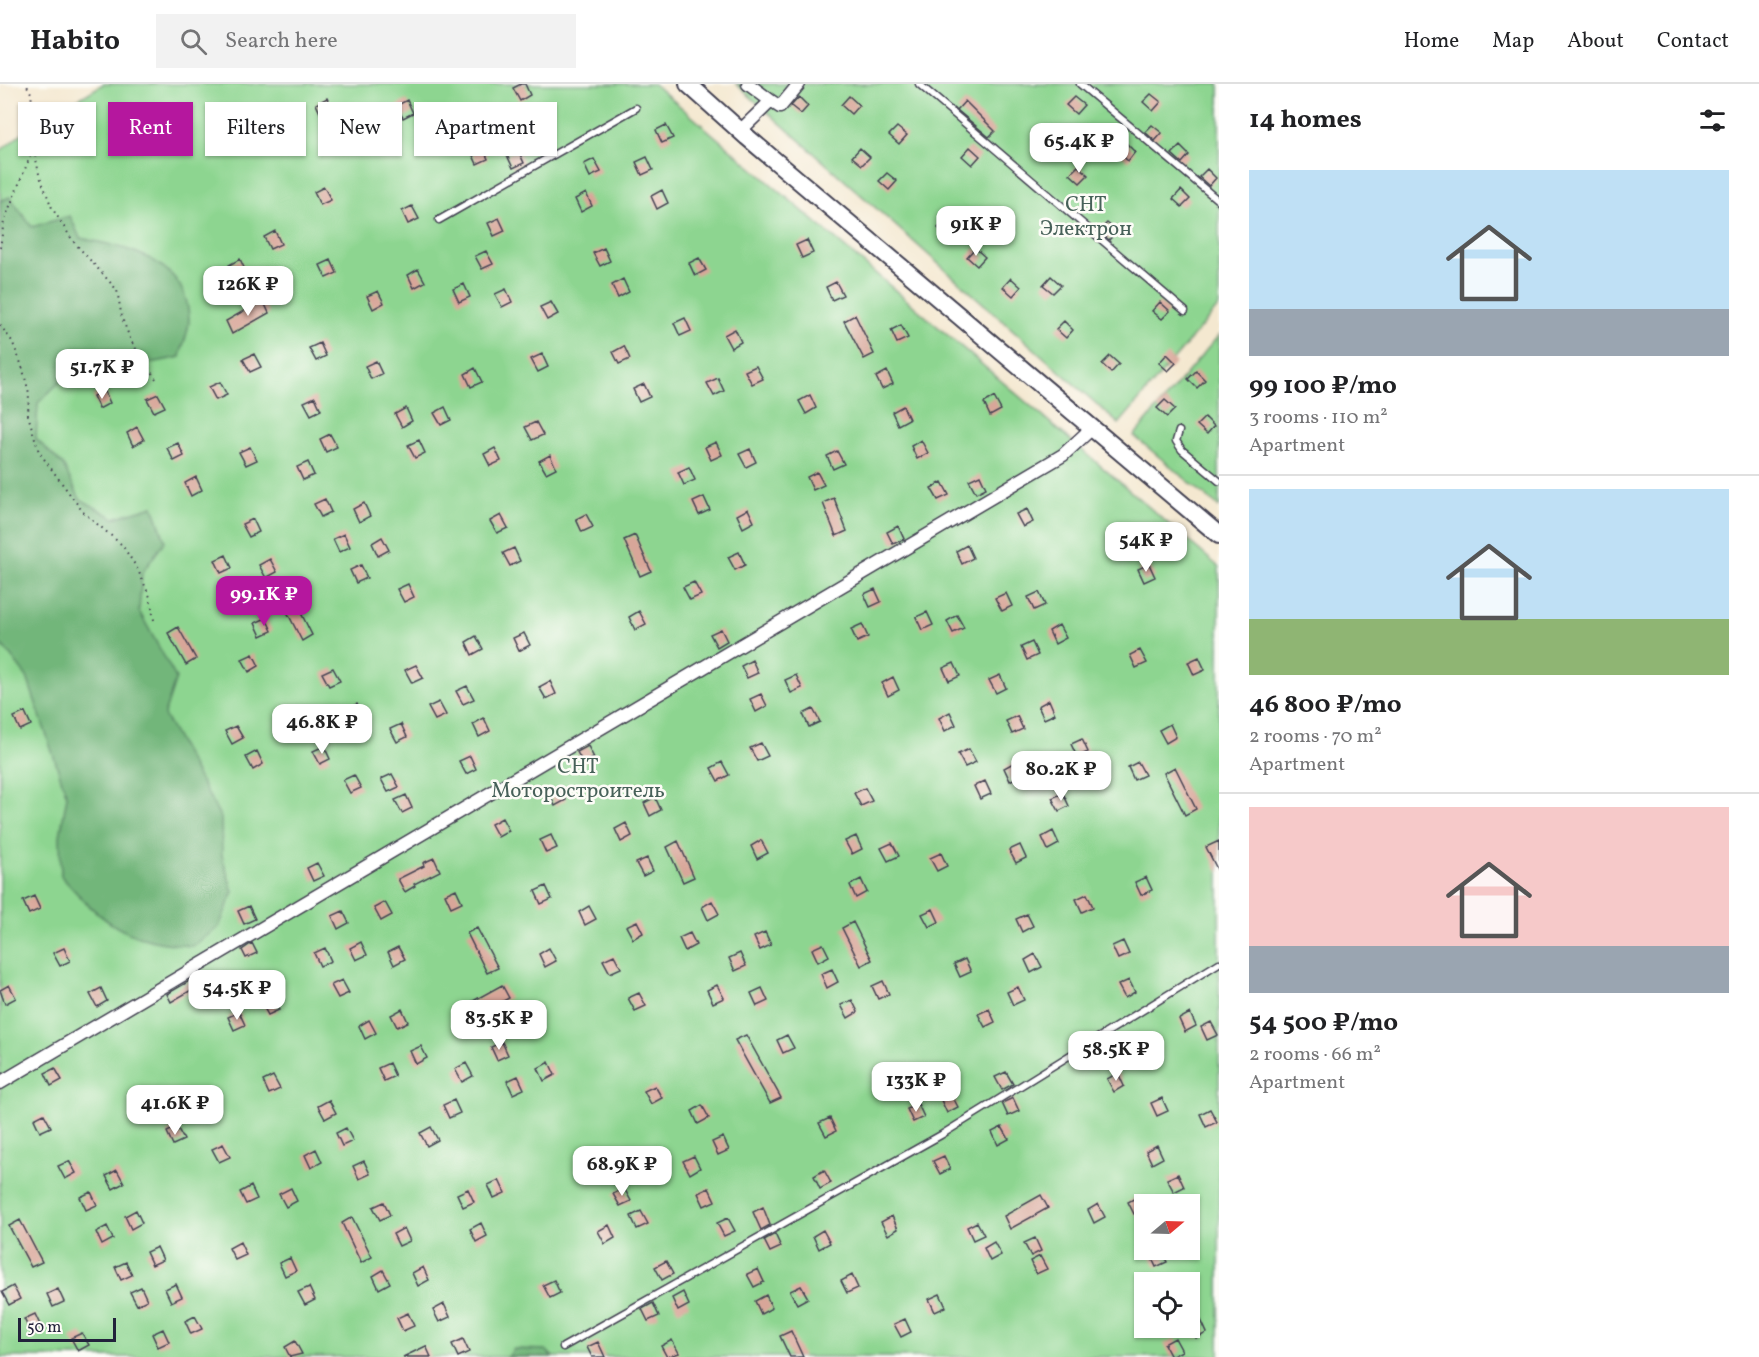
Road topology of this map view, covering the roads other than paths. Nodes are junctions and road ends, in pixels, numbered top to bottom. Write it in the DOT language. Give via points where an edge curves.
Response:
graph roads {
  1 [pos="688,84"];
  2 [pos="748,84"];
  3 [pos="799,84"];
  4 [pos="919,84"];
  5 [pos="1080,84"];
  6 [pos="771,100"];
  7 [pos="636,108"];
  8 [pos="740,131"];
  9 [pos="1219,201"];
  10 [pos="439,220"];
  11 [pos="1185,311"];
  12 [pos="1091,429"];
  13 [pos="1179,431"];
  14 [pos="1219,481"];
  15 [pos="1219,535"];
  16 [pos="1219,963"];
  17 [pos="0,1083"];
  18 [pos="563,1347"];
  1 -- 8 [label="street"];
  2 -- 6 [label="street"];
  3 -- 6 [label="street" via="780,107"];
  4 -- 11 [label="lane"];
  5 -- 9 [label="lane"];
  6 -- 8 [label="street"];
  7 -- 10 [label="lane"];
  8 -- 12 [label="street"];
  12 -- 15 [label="street"];
  12 -- 17 [label="street" via="1063,454"];
  13 -- 14 [label="lane" via="1176,441 1182,450"];
  16 -- 18 [label="lane" via="941,1135"];
}
